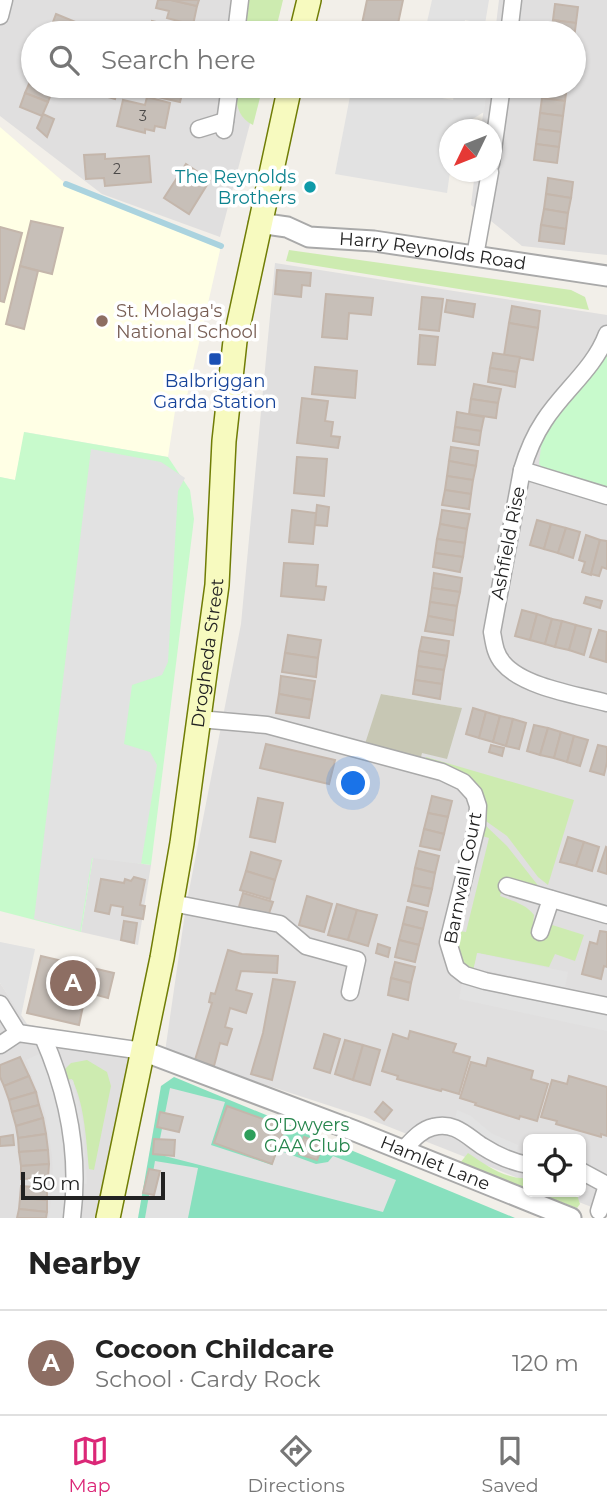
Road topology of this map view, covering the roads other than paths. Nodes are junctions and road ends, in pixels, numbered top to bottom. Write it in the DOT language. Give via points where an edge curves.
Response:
graph roads {
  1 [pos="4,0"];
  2 [pos="240,0"];
  3 [pos="309,0"];
  4 [pos="513,0"];
  5 [pos="0,16"];
  6 [pos="237,21"];
  7 [pos="304,21"];
  8 [pos="510,21"];
  9 [pos="228,98"];
  10 [pos="287,98"];
  11 [pos="500,98"];
  12 [pos="498,119"];
  13 [pos="199,129"];
  14 [pos="488,182"];
  15 [pos="259,223"];
  16 [pos="475,256"];
  17 [pos="607,276"];
  18 [pos="607,334"];
  19 [pos="522,470"];
  20 [pos="607,496"];
  21 [pos="607,703"];
  22 [pos="199,719"];
  23 [pos="507,886"];
  24 [pos="551,899"];
  25 [pos="172,903"];
  26 [pos="607,915"];
  27 [pos="540,932"];
  28 [pos="350,992"];
  29 [pos="0,1004"];
  30 [pos="607,1006"];
  31 [pos="18,1033"];
  32 [pos="43,1037"];
  33 [pos="0,1045"];
  34 [pos="143,1051"];
  35 [pos="402,1151"];
  36 [pos="523,1163"];
  37 [pos="586,1174"];
  38 [pos="600,1211"];
  39 [pos="72,1218"];
  40 [pos="108,1218"];
  41 [pos="570,1218"];
  1 -- 5 [label="street"];
  2 -- 6 [label="street"];
  3 -- 7 [label="main road"];
  4 -- 8 [label="street"];
  9 -- 13 [label="street" via="225,125"];
  10 -- 15 [label="main road, Drogheda Street"];
  11 -- 12 [label="street"];
  14 -- 16 [label="street"];
  15 -- 16 [label="street, Harry Reynolds Road" via="287,227 309,237"];
  15 -- 22 [label="main road, Drogheda Street" via="235,341 216,585"];
  16 -- 17 [label="street, Harry Reynolds Road"];
  18 -- 19 [label="street, Ashfield Rise" via="585,373 544,421"];
  19 -- 20 [label="street"];
  19 -- 21 [label="street, Ashfield Rise" via="496,603 495,650 513,673"];
  22 -- 25 [label="main road, Drogheda Street"];
  22 -- 30 [label="street, Barnwall Court" via="267,725 419,765 463,782 478,806 448,942 456,968 485,981"];
  23 -- 24 [label="street"];
  24 -- 26 [label="street"];
  24 -- 27 [label="street"];
  25 -- 28 [label="street" via="280,923 306,946 357,960"];
  25 -- 34 [label="main road, Drogheda Street"];
  29 -- 31 [label="street"];
  31 -- 32 [label="street"];
  31 -- 33 [label="street"];
  32 -- 34 [label="street"];
  32 -- 39 [label="street" via="64,1094 73,1137 76,1189"];
  34 -- 35 [label="street, Hamlet Lane"];
  34 -- 40 [label="main road, Drogheda Street"];
  35 -- 36 [label="street" via="418,1134 450,1126 497,1154"];
  35 -- 41 [label="street, Hamlet Lane"];
  37 -- 38 [label="street" via="607,1185"];
}
